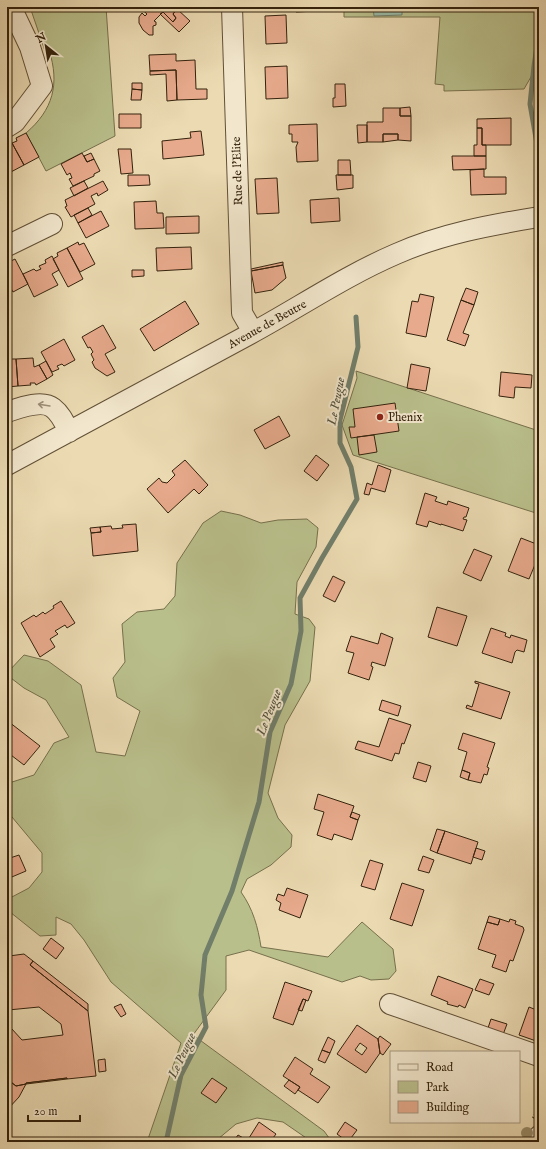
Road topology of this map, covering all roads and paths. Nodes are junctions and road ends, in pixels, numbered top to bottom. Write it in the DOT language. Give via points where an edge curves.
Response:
graph roads {
  1 [pos="11,7"];
  2 [pos="232,7"];
  3 [pos="7,127"];
  4 [pos="539,217"];
  5 [pos="52,224"];
  6 [pos="7,246"];
  7 [pos="253,332"];
  8 [pos="7,412"];
  9 [pos="69,432"];
  10 [pos="7,465"];
  11 [pos="486,1051"];
  12 [pos="539,1056"];
  13 [pos="520,1063"];
  14 [pos="539,1071"];
  15 [pos="539,1136"];
  16 [pos="535,1142"];
  1 -- 3 [label="street" via="30,47 42,86 15,122"];
  2 -- 7 [label="street, Rue de l'Elite" via="242,313"];
  4 -- 7 [label="street, Avenue de Beutre" via="466,230 422,243 362,270"];
  5 -- 6 [label="street"];
  7 -- 9 [label="street, Avenue de Beutre"];
  9 -- 8 [label="street, one-way" via="60,415 52,407 39,404"];
  9 -- 10 [label="street, Avenue de Beutre"];
  11 -- 12 [label="street" via="388,1009"];
  13 -- 14 [label="street"];
  15 -- 16 [label="street"];
}
